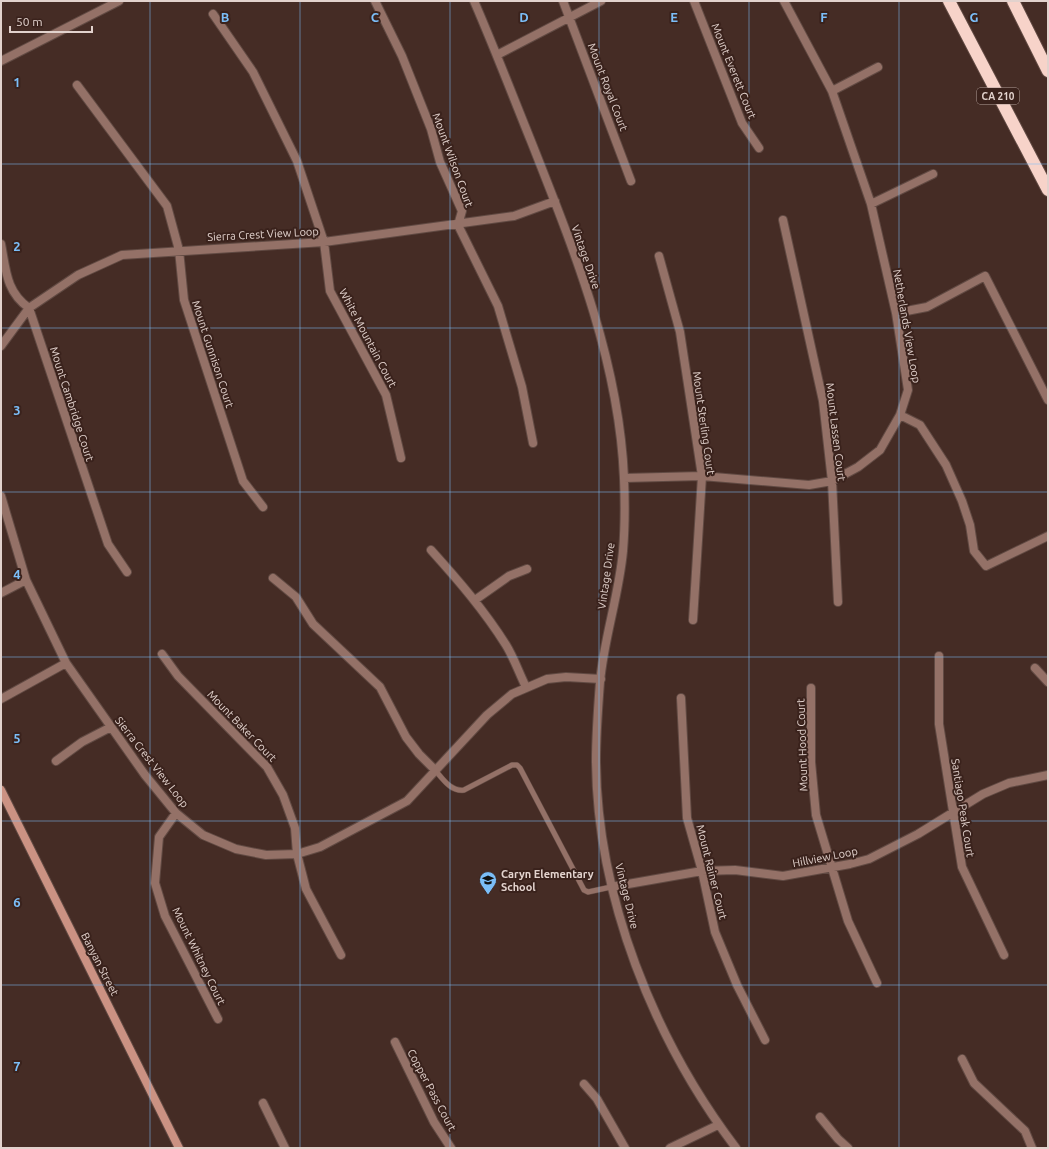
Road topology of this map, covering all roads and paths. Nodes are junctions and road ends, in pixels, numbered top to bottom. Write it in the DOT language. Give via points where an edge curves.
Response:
graph roads {
  1 [pos="119,1"];
  2 [pos="375,1"];
  3 [pos="474,1"];
  4 [pos="563,1"];
  5 [pos="601,1"];
  6 [pos="694,1"];
  7 [pos="784,1"];
  8 [pos="949,1"];
  9 [pos="1013,1"];
  10 [pos="213,14"];
  11 [pos="570,18"];
  12 [pos="497,55"];
  13 [pos="1,60"];
  14 [pos="878,67"];
  15 [pos="1048,71"];
  16 [pos="77,84"];
  17 [pos="832,91"];
  18 [pos="759,148"];
  19 [pos="933,174"];
  20 [pos="632,181"];
  21 [pos="1048,190"];
  22 [pos="555,201"];
  23 [pos="871,204"];
  24 [pos="783,220"];
  25 [pos="458,225"];
  26 [pos="324,242"];
  27 [pos="1,244"];
  28 [pos="179,250"];
  29 [pos="659,256"];
  30 [pos="29,308"];
  31 [pos="896,313"];
  32 [pos="1,346"];
  33 [pos="1048,400"];
  34 [pos="900,415"];
  35 [pos="532,443"];
  36 [pos="401,458"];
  37 [pos="702,476"];
  38 [pos="624,478"];
  39 [pos="832,481"];
  40 [pos="1,496"];
  41 [pos="263,507"];
  42 [pos="1048,536"];
  43 [pos="431,550"];
  44 [pos="527,569"];
  45 [pos="127,572"];
  46 [pos="273,578"];
  47 [pos="26,580"];
  48 [pos="1,593"];
  49 [pos="475,600"];
  50 [pos="838,602"];
  51 [pos="693,620"];
  52 [pos="162,654"];
  53 [pos="939,656"];
  54 [pos="66,663"];
  55 [pos="1035,668"];
  56 [pos="600,679"];
  57 [pos="1048,682"];
  58 [pos="526,687"];
  59 [pos="810,688"];
  60 [pos="681,698"];
  61 [pos="1,699"];
  62 [pos="111,727"];
  63 [pos="56,761"];
  64 [pos="435,770"];
  65 [pos="1048,775"];
  66 [pos="1,790"];
  67 [pos="176,813"];
  68 [pos="952,813"];
  69 [pos="297,854"];
  70 [pos="832,868"];
  71 [pos="702,872"];
  72 [pos="611,887"];
  73 [pos="341,955"];
  74 [pos="1004,955"];
  75 [pos="877,983"];
  76 [pos="218,1019"];
  77 [pos="765,1040"];
  78 [pos="395,1042"];
  79 [pos="962,1059"];
  80 [pos="584,1084"];
  81 [pos="263,1104"];
  82 [pos="820,1117"];
  83 [pos="718,1125"];
  84 [pos="179,1148"];
  85 [pos="285,1148"];
  86 [pos="451,1148"];
  87 [pos="625,1148"];
  88 [pos="670,1148"];
  89 [pos="736,1148"];
  90 [pos="848,1148"];
  91 [pos="1032,1148"];
  1 -- 13 [label="street"];
  2 -- 25 [label="street, Mount Wilson Court" via="402,56 440,162 462,211"];
  3 -- 12 [label="street, Vintage Drive"];
  4 -- 11 [label="street, Mount Royal Court"];
  5 -- 11 [label="street"];
  6 -- 18 [label="street, Mount Everett Court" via="742,123"];
  7 -- 17 [label="street, Netherlands View Loop"];
  8 -- 21 [label="highway, CA 210"];
  9 -- 15 [label="highway"];
  10 -- 26 [label="street, White Mountain Court" via="253,72 297,161"];
  11 -- 12 [label="street"];
  11 -- 20 [label="street, Mount Royal Court"];
  12 -- 22 [label="street, Vintage Drive"];
  14 -- 17 [label="street"];
  16 -- 28 [label="street, Mount Gunnison Court" via="167,206"];
  17 -- 23 [label="street, Netherlands View Loop"];
  19 -- 23 [label="street"];
  22 -- 25 [label="street, Sierra Crest View Loop" via="514,216"];
  22 -- 38 [label="street, Vintage Drive" via="598,324 615,393"];
  23 -- 31 [label="street, Netherlands View Loop"];
  24 -- 39 [label="street, Mount Lassen Court" via="823,401"];
  25 -- 26 [label="street, Sierra Crest View Loop"];
  25 -- 35 [label="street" via="498,306 522,387"];
  26 -- 28 [label="street, Sierra Crest View Loop"];
  26 -- 36 [label="street, White Mountain Court" via="330,291 386,395"];
  27 -- 30 [label="street, Mount Cambridge Court" via="9,285 18,301"];
  28 -- 30 [label="street, Sierra Crest View Loop" via="122,255 78,275"];
  28 -- 41 [label="street, Mount Gunnison Court" via="184,300 243,481"];
  29 -- 37 [label="street, Mount Sterling Court" via="680,332"];
  30 -- 32 [label="street, Sierra Crest View Loop"];
  30 -- 45 [label="street, Mount Cambridge Court" via="108,544"];
  31 -- 33 [label="street" via="926,307 986,276"];
  31 -- 34 [label="street, Netherlands View Loop" via="908,390"];
  34 -- 39 [label="street, Netherlands View Loop" via="880,450 858,467"];
  34 -- 42 [label="street" via="920,425 946,465 970,525 974,552 986,566"];
  37 -- 38 [label="street, Netherlands View Loop"];
  37 -- 39 [label="street, Netherlands View Loop" via="809,485"];
  37 -- 51 [label="street, Mount Sterling Court"];
  38 -- 56 [label="street, Vintage Drive" via="623,552"];
  39 -- 50 [label="street, Mount Lassen Court"];
  40 -- 47 [label="street, Sierra Crest View Loop"];
  43 -- 49 [label="street"];
  44 -- 49 [label="street" via="509,576"];
  46 -- 64 [label="street" via="296,596 313,624 380,687 406,737"];
  47 -- 48 [label="street"];
  47 -- 54 [label="street, Sierra Crest View Loop"];
  49 -- 58 [label="street" via="507,647"];
  52 -- 69 [label="street, Mount Baker Court" via="178,676 267,767 286,801 295,828"];
  53 -- 68 [label="street, Santiago Peak Court" via="939,724"];
  54 -- 61 [label="street"];
  54 -- 62 [label="street, Sierra Crest View Loop"];
  55 -- 57 [label="street"];
  56 -- 58 [label="street, Sierra Crest View Loop" via="547,679"];
  56 -- 72 [label="street, Vintage Drive" via="596,760 603,841"];
  58 -- 64 [label="street, Sierra Crest View Loop" via="500,702"];
  59 -- 70 [label="street, Mount Hood Court" via="811,762 816,815"];
  60 -- 71 [label="street, Mount Rainer Court" via="687,818"];
  62 -- 63 [label="street" via="82,742"];
  62 -- 67 [label="street, Sierra Crest View Loop"];
  64 -- 69 [label="street, Sierra Crest View Loop" via="407,801 320,847"];
  64 -- 72 [label="lane" via="458,791 512,765 517,765 584,890 588,892"];
  65 -- 68 [label="street, Hillview Loop" via="1009,783 983,794"];
  66 -- 84 [label="main road, Banyan Street"];
  67 -- 69 [label="street, Sierra Crest View Loop" via="203,835 236,849 266,855"];
  67 -- 76 [label="street, Mount Whitney Court" via="160,837 154,883 165,916"];
  68 -- 70 [label="street, Hillview Loop" via="869,859"];
  68 -- 74 [label="street, Santiago Peak Court" via="962,867"];
  69 -- 73 [label="street, Mount Baker Court" via="306,889"];
  70 -- 71 [label="street, Hillview Loop" via="783,876 735,870"];
  70 -- 75 [label="street, Mount Hood Court" via="848,921"];
  71 -- 72 [label="street, Hillview Loop"];
  71 -- 77 [label="street, Mount Rainer Court" via="715,932 737,985"];
  72 -- 83 [label="street, Vintage Drive" via="629,947 648,997"];
  78 -- 86 [label="street, Copper Pass Court" via="434,1122"];
  79 -- 91 [label="street" via="974,1083 1025,1131"];
  80 -- 87 [label="street" via="597,1099"];
  81 -- 85 [label="street"];
  82 -- 90 [label="street"];
  83 -- 88 [label="street"];
  83 -- 89 [label="street, Vintage Drive"];
}
